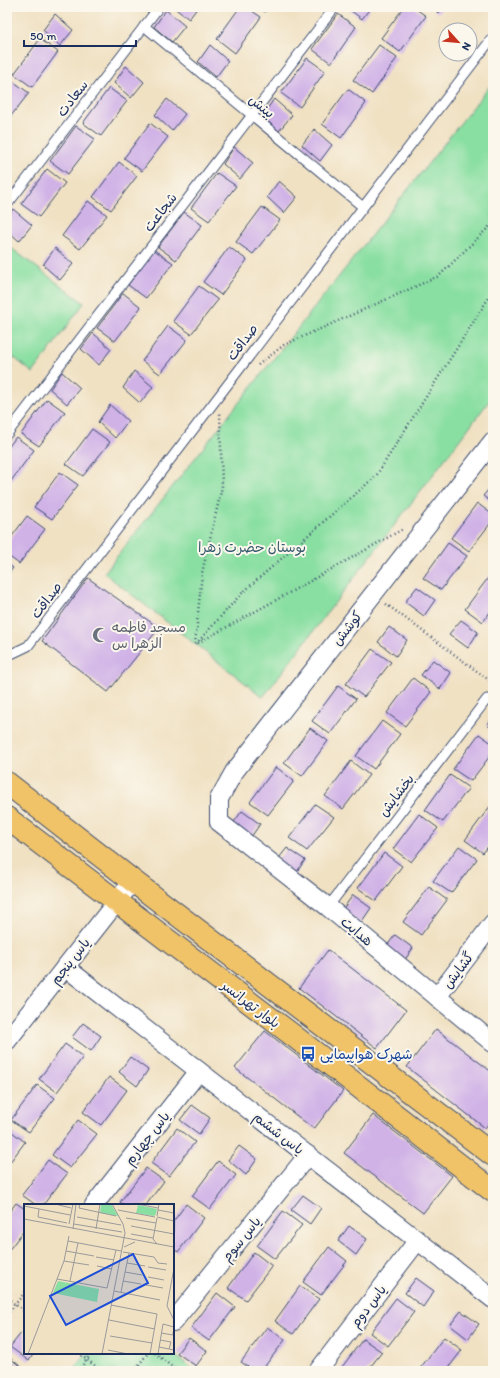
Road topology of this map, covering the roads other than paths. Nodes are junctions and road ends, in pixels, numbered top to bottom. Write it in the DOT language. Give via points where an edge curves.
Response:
graph roads {
  1 [pos="159,7"];
  2 [pos="335,7"];
  3 [pos="144,26"];
  4 [pos="493,37"];
  5 [pos="252,115"];
  6 [pos="7,205"];
  7 [pos="364,207"];
  8 [pos="7,434"];
  9 [pos="493,441"];
  10 [pos="7,656"];
  11 [pos="487,699"];
  12 [pos="7,783"];
  13 [pos="7,818"];
  14 [pos="219,822"];
  15 [pos="133,881"];
  16 [pos="117,902"];
  17 [pos="328,907"];
  18 [pos="493,923"];
  19 [pos="65,967"];
  20 [pos="437,997"];
  21 [pos="7,1041"];
  22 [pos="493,1042"];
  23 [pos="200,1071"];
  24 [pos="308,1155"];
  25 [pos="493,1155"];
  26 [pos="493,1191"];
  27 [pos="95,1204"];
  28 [pos="418,1240"];
  29 [pos="493,1298"];
  30 [pos="174,1321"];
  31 [pos="318,1371"];
  1 -- 3 [label="lane, سعادت"];
  2 -- 5 [label="lane, شجاعت"];
  3 -- 5 [label="lane, بینش"];
  3 -- 6 [label="lane, سعادت"];
  4 -- 7 [label="lane, صداقت"];
  5 -- 7 [label="lane, بینش"];
  5 -- 8 [label="lane, شجاعت"];
  7 -- 10 [label="lane, صداقت" via="28,646"];
  9 -- 14 [label="street, کوشش" via="234,772 218,799"];
  11 -- 17 [label="lane, بخشایش"];
  12 -- 15 [label="main road, بلوار تهرانسر"];
  13 -- 16 [label="main road, بلوار تهرانسر"];
  14 -- 17 [label="street, هدایت"];
  15 -- 16 [label="street, یاس پنجم"];
  15 -- 25 [label="main road, بلوار تهرانسر"];
  16 -- 19 [label="street, یاس پنجم"];
  16 -- 26 [label="main road, بلوار تهرانسر"];
  17 -- 20 [label="street, هدایت"];
  18 -- 20 [label="street, گشایش"];
  19 -- 21 [label="street, یاس پنجم"];
  19 -- 23 [label="street, یاس ششم"];
  20 -- 22 [label="street, هدایت"];
  23 -- 24 [label="street, یاس ششم"];
  23 -- 27 [label="street, یاس چهارم"];
  24 -- 28 [label="street, یاس ششم"];
  24 -- 30 [label="street, یاس سوم"];
  28 -- 29 [label="street, یاس ششم"];
  28 -- 31 [label="street, یاس دوم"];
}
